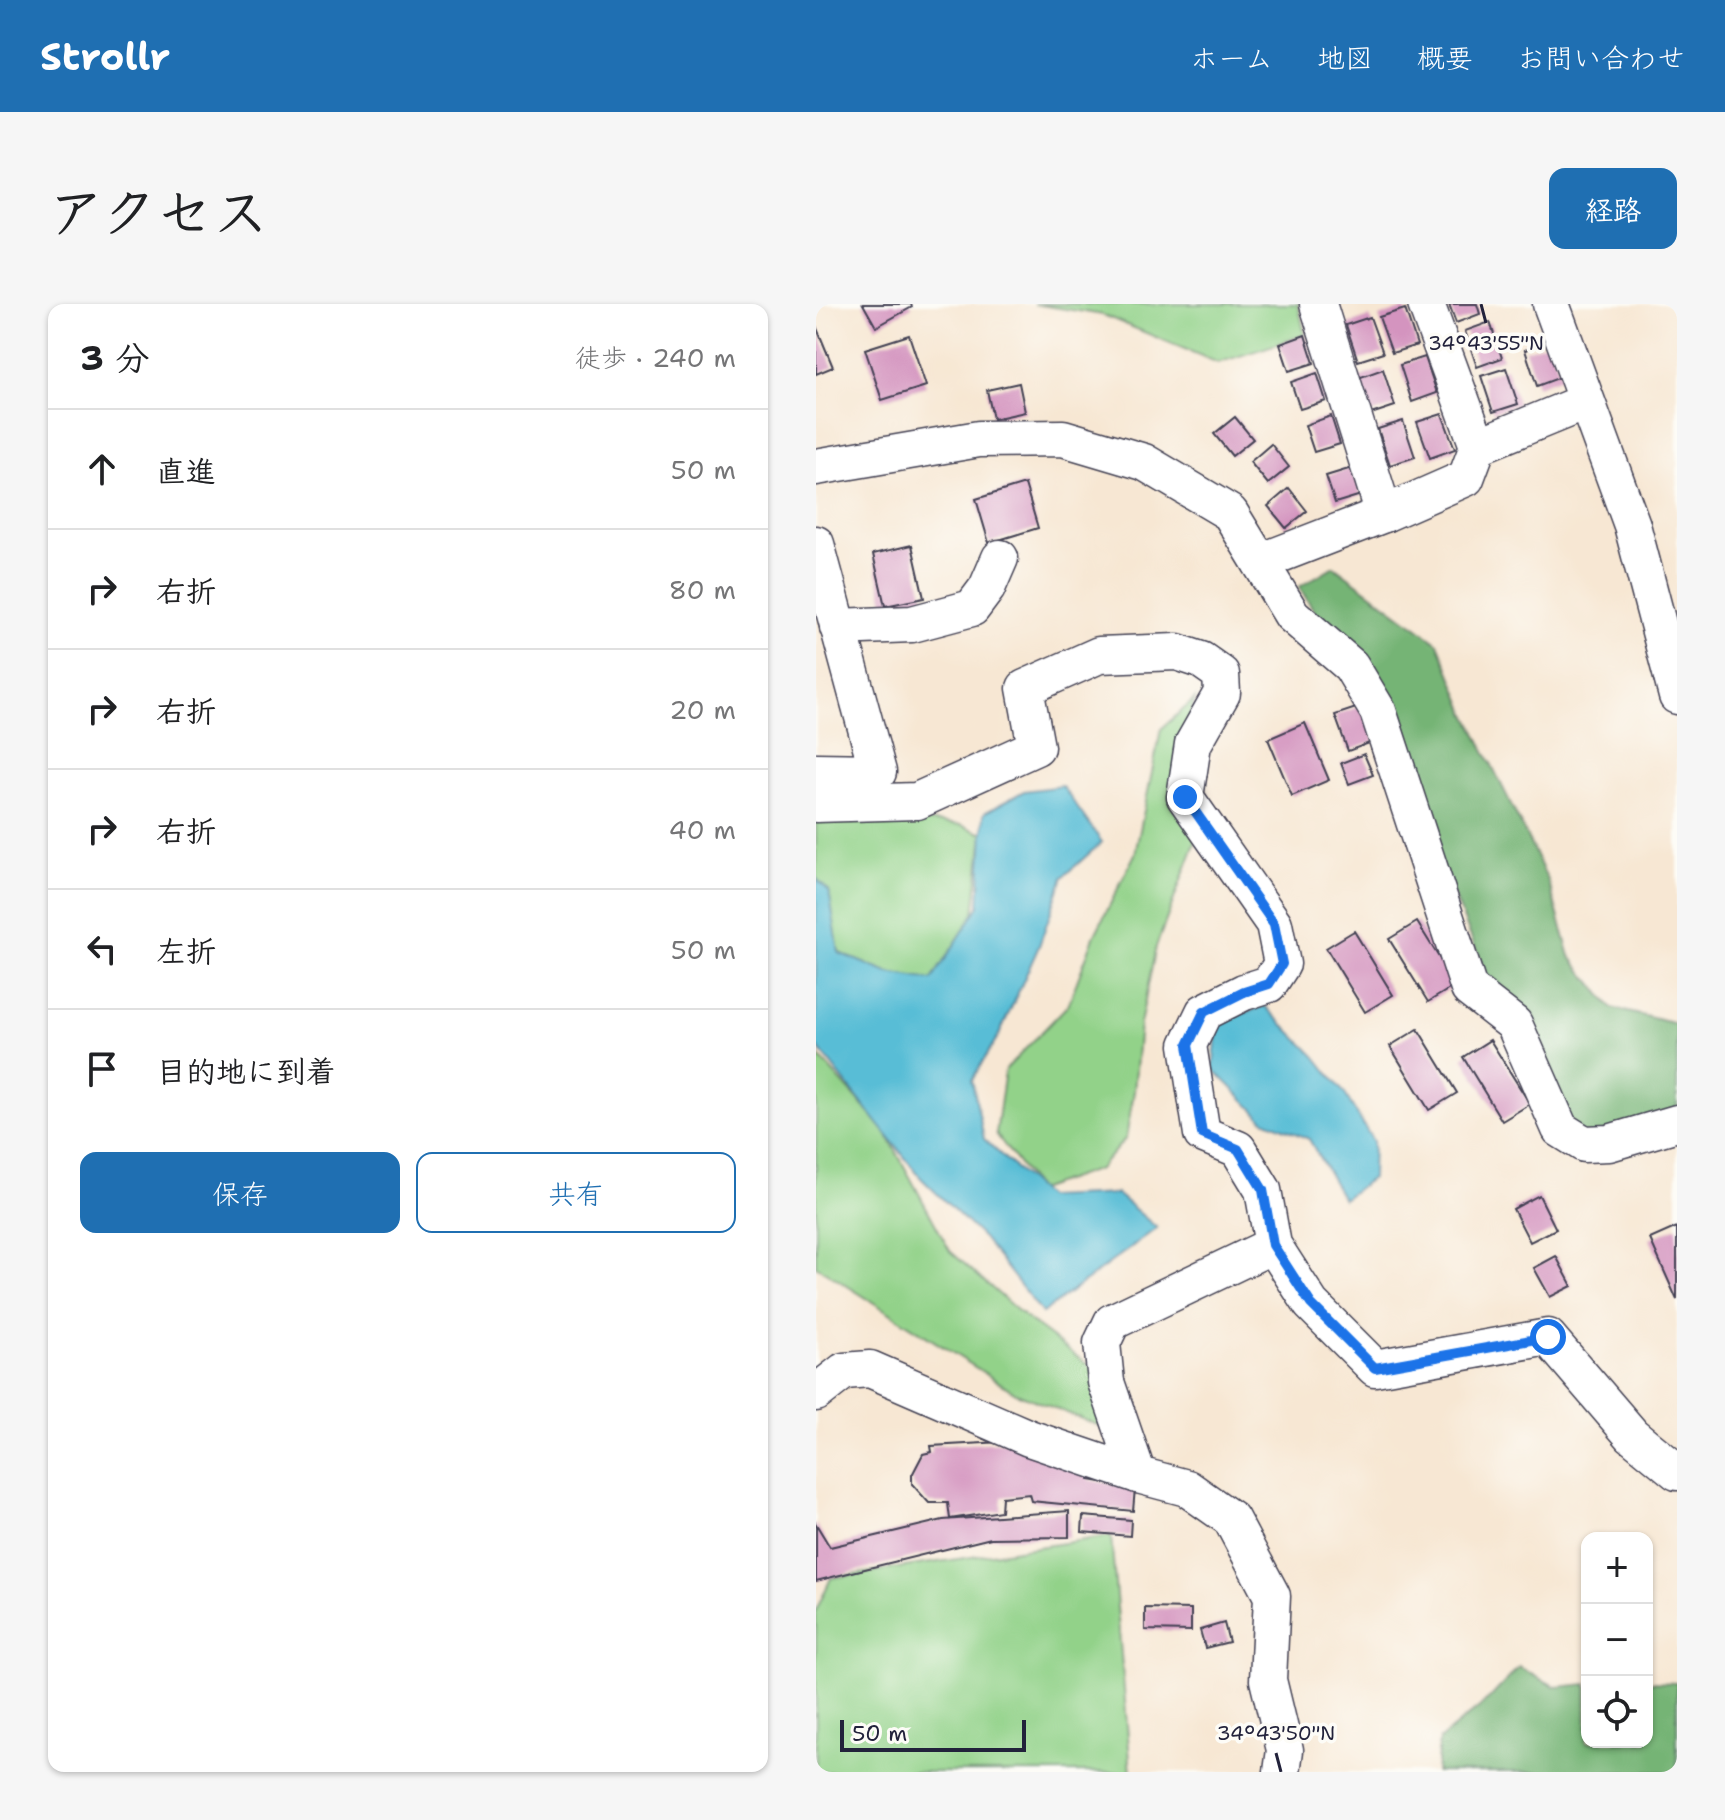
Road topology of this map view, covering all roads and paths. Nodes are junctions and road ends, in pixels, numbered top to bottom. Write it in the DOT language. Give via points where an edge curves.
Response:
graph roads {
  1 [pos="1318,304"];
  2 [pos="1426,304"];
  3 [pos="1551,304"];
  4 [pos="1585,402"];
  5 [pos="1478,446"];
  6 [pos="816,467"];
  7 [pos="1384,514"];
  8 [pos="816,544"];
  9 [pos="1000,558"];
  10 [pos="1260,562"];
  11 [pos="838,627"];
  12 [pos="1677,696"];
  13 [pos="816,771"];
  14 [pos="816,804"];
  15 [pos="1677,1123"];
  16 [pos="1273,1245"];
  17 [pos="816,1393"];
  18 [pos="1677,1472"];
  19 [pos="1138,1475"];
  20 [pos="1282,1772"];
  1 -- 7 [label="street"];
  2 -- 5 [label="street"];
  3 -- 4 [label="street"];
  4 -- 5 [label="street"];
  4 -- 12 [label="street" via="1632,525"];
  5 -- 7 [label="street" via="1466,478"];
  6 -- 10 [label="street" via="979,439 1063,438 1144,462 1230,513"];
  7 -- 10 [label="street"];
  8 -- 11 [label="street"];
  9 -- 11 [label="street" via="972,608 912,624"];
  10 -- 15 [label="street" via="1292,615 1351,666 1378,711 1469,989 1514,1024 1560,1129 1584,1144 1609,1143"];
  11 -- 13 [label="street" via="878,772"];
  14 -- 16 [label="street" via="917,801 1036,747 1025,688 1099,655 1177,652 1221,674 1222,693 1193,744 1185,797 1274,924 1282,964 1269,984 1204,1012 1188,1045 1202,1134 1238,1149 1263,1190"];
  16 -- 18 [label="street" via="1311,1304 1375,1368 1548,1337 1632,1435"];
  16 -- 19 [label="street" via="1112,1322 1102,1343 1106,1382"];
  17 -- 19 [label="street" via="844,1371 870,1369 1029,1438"];
  19 -- 20 [label="street" via="1187,1488 1231,1519 1272,1596 1268,1680 1285,1750"];
}
